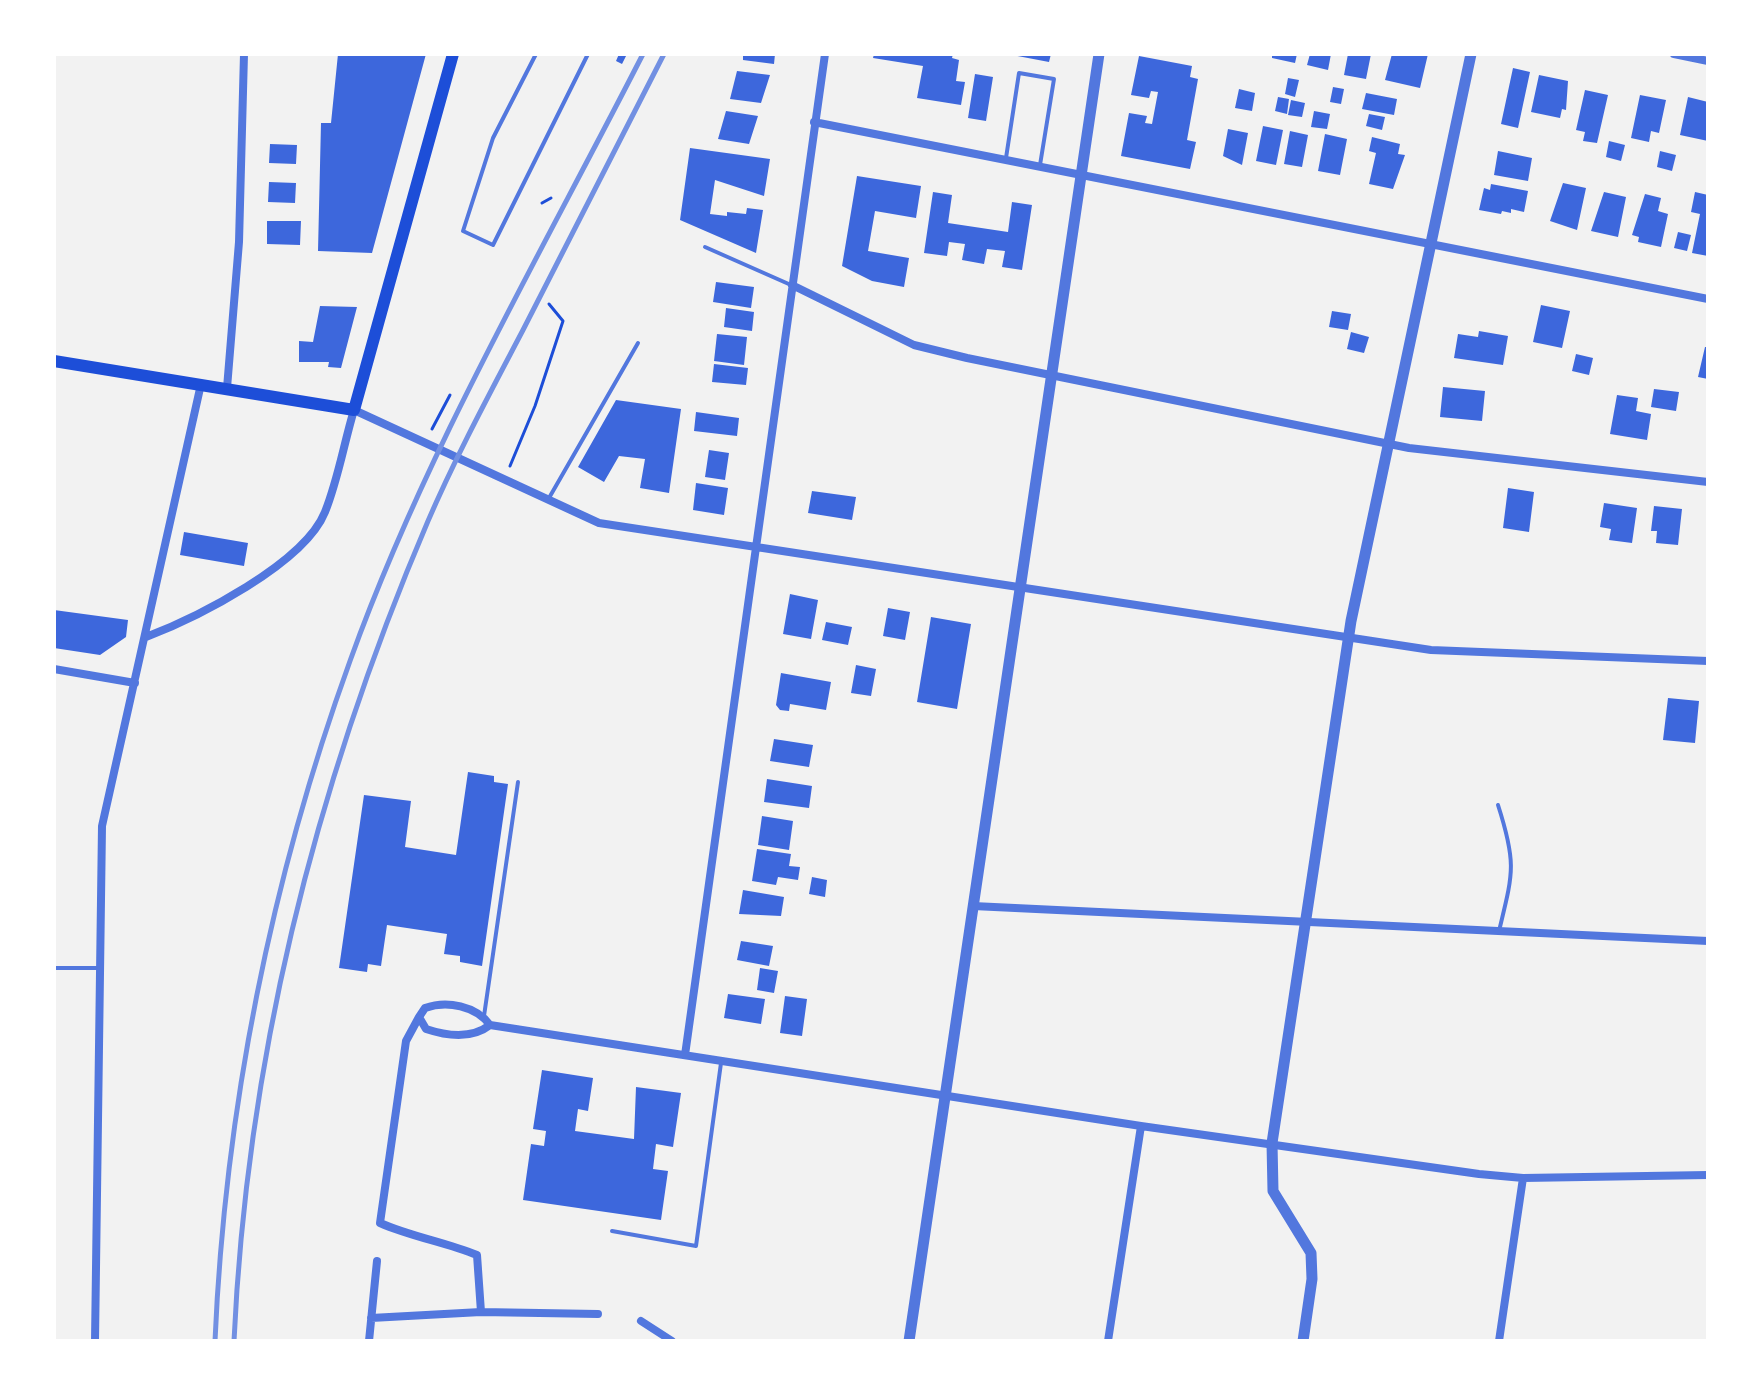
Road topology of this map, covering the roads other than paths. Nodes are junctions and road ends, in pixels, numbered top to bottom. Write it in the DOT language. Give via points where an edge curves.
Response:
graph roads {
  1 [pos="244,54"];
  2 [pos="453,54"];
  3 [pos="536,54"];
  4 [pos="588,54"];
  5 [pos="825,54"];
  6 [pos="1099,54"];
  7 [pos="1471,54"];
  8 [pos="1674,54"];
  9 [pos="1687,55"];
  10 [pos="1708,61"];
  11 [pos="814,122"];
  12 [pos="1006,158"];
  13 [pos="1040,165"];
  14 [pos="1080,174"];
  15 [pos="1429,243"];
  16 [pos="705,247"];
  17 [pos="792,285"];
  18 [pos="1708,299"];
  19 [pos="638,343"];
  20 [pos="54,361"];
  21 [pos="1049,374"];
  22 [pos="201,384"];
  23 [pos="227,388"];
  24 [pos="354,410"];
  25 [pos="1388,444"];
  26 [pos="1708,482"];
  27 [pos="548,500"];
  28 [pos="755,546"];
  29 [pos="1018,586"];
  30 [pos="1348,636"];
  31 [pos="146,637"];
  32 [pos="1708,661"];
  33 [pos="54,669"];
  34 [pos="135,683"];
  35 [pos="518,782"];
  36 [pos="1498,805"];
  37 [pos="973,906"];
  38 [pos="1306,925"];
  39 [pos="1499,931"];
  40 [pos="1708,941"];
  41 [pos="54,968"];
  42 [pos="100,968"];
  43 [pos="484,1016"];
  44 [pos="419,1017"];
  45 [pos="490,1025"];
  46 [pos="685,1055"];
  47 [pos="721,1061"];
  48 [pos="945,1094"];
  49 [pos="1141,1126"];
  50 [pos="1272,1143"];
  51 [pos="1708,1175"];
  52 [pos="1523,1178"];
  53 [pos="612,1231"];
  54 [pos="377,1261"];
  55 [pos="481,1312"];
  56 [pos="598,1314"];
  57 [pos="371,1318"];
  58 [pos="641,1321"];
  59 [pos="95,1341"];
  60 [pos="369,1341"];
  61 [pos="672,1341"];
  62 [pos="909,1341"];
  63 [pos="1108,1341"];
  64 [pos="1303,1341"];
  65 [pos="1499,1341"];
  1 -- 23 [label="street" via="239,242"];
  2 -- 24 [label="main road"];
  3 -- 4 [label="lane" via="493,138 463,231 493,245"];
  5 -- 11 [label="street"];
  6 -- 14 [label="street"];
  7 -- 15 [label="street"];
  8 -- 9 [label="street"];
  9 -- 10 [label="street"];
  11 -- 12 [label="street"];
  11 -- 17 [label="street"];
  12 -- 13 [label="street"];
  12 -- 13 [label="lane" via="1019,73 1054,79"];
  13 -- 14 [label="street"];
  14 -- 15 [label="street"];
  14 -- 21 [label="street"];
  15 -- 18 [label="street"];
  15 -- 25 [label="street"];
  16 -- 17 [label="lane"];
  17 -- 21 [label="street" via="914,345"];
  17 -- 28 [label="street"];
  19 -- 27 [label="lane"];
  20 -- 22 [label="main road"];
  21 -- 25 [label="street"];
  21 -- 29 [label="street"];
  22 -- 23 [label="main road"];
  22 -- 31 [label="street"];
  23 -- 24 [label="main road"];
  24 -- 27 [label="street"];
  24 -- 31 [label="street" via="325,514 300,545 190,621"];
  25 -- 26 [label="street"];
  25 -- 30 [label="street"];
  27 -- 28 [label="street" via="599,523"];
  28 -- 29 [label="street"];
  28 -- 46 [label="street"];
  29 -- 30 [label="street"];
  29 -- 37 [label="street"];
  30 -- 32 [label="street" via="1431,650"];
  30 -- 38 [label="street"];
  31 -- 34 [label="street"];
  33 -- 34 [label="street"];
  34 -- 42 [label="street" via="102,826"];
  35 -- 43 [label="lane"];
  36 -- 39 [label="lane" via="1513,867"];
  37 -- 38 [label="street"];
  37 -- 48 [label="street"];
  38 -- 39 [label="street"];
  38 -- 50 [label="street"];
  39 -- 40 [label="street"];
  41 -- 42 [label="lane"];
  42 -- 59 [label="street"];
  43 -- 44 [label="street" via="438,1003"];
  43 -- 45 [label="street"];
  44 -- 45 [label="street" via="426,1029 438,1033 481,1032"];
  44 -- 55 [label="street" via="406,1041 380,1223 477,1255"];
  45 -- 46 [label="street"];
  46 -- 47 [label="street"];
  47 -- 48 [label="street"];
  47 -- 53 [label="lane" via="696,1246"];
  48 -- 49 [label="street"];
  48 -- 62 [label="street"];
  49 -- 50 [label="street"];
  49 -- 63 [label="street"];
  50 -- 52 [label="street"];
  50 -- 64 [label="street" via="1273,1191 1311,1253"];
  51 -- 52 [label="street"];
  52 -- 65 [label="street"];
  54 -- 57 [label="street"];
  55 -- 56 [label="street"];
  55 -- 57 [label="street"];
  57 -- 60 [label="street"];
  58 -- 61 [label="street"];
}
